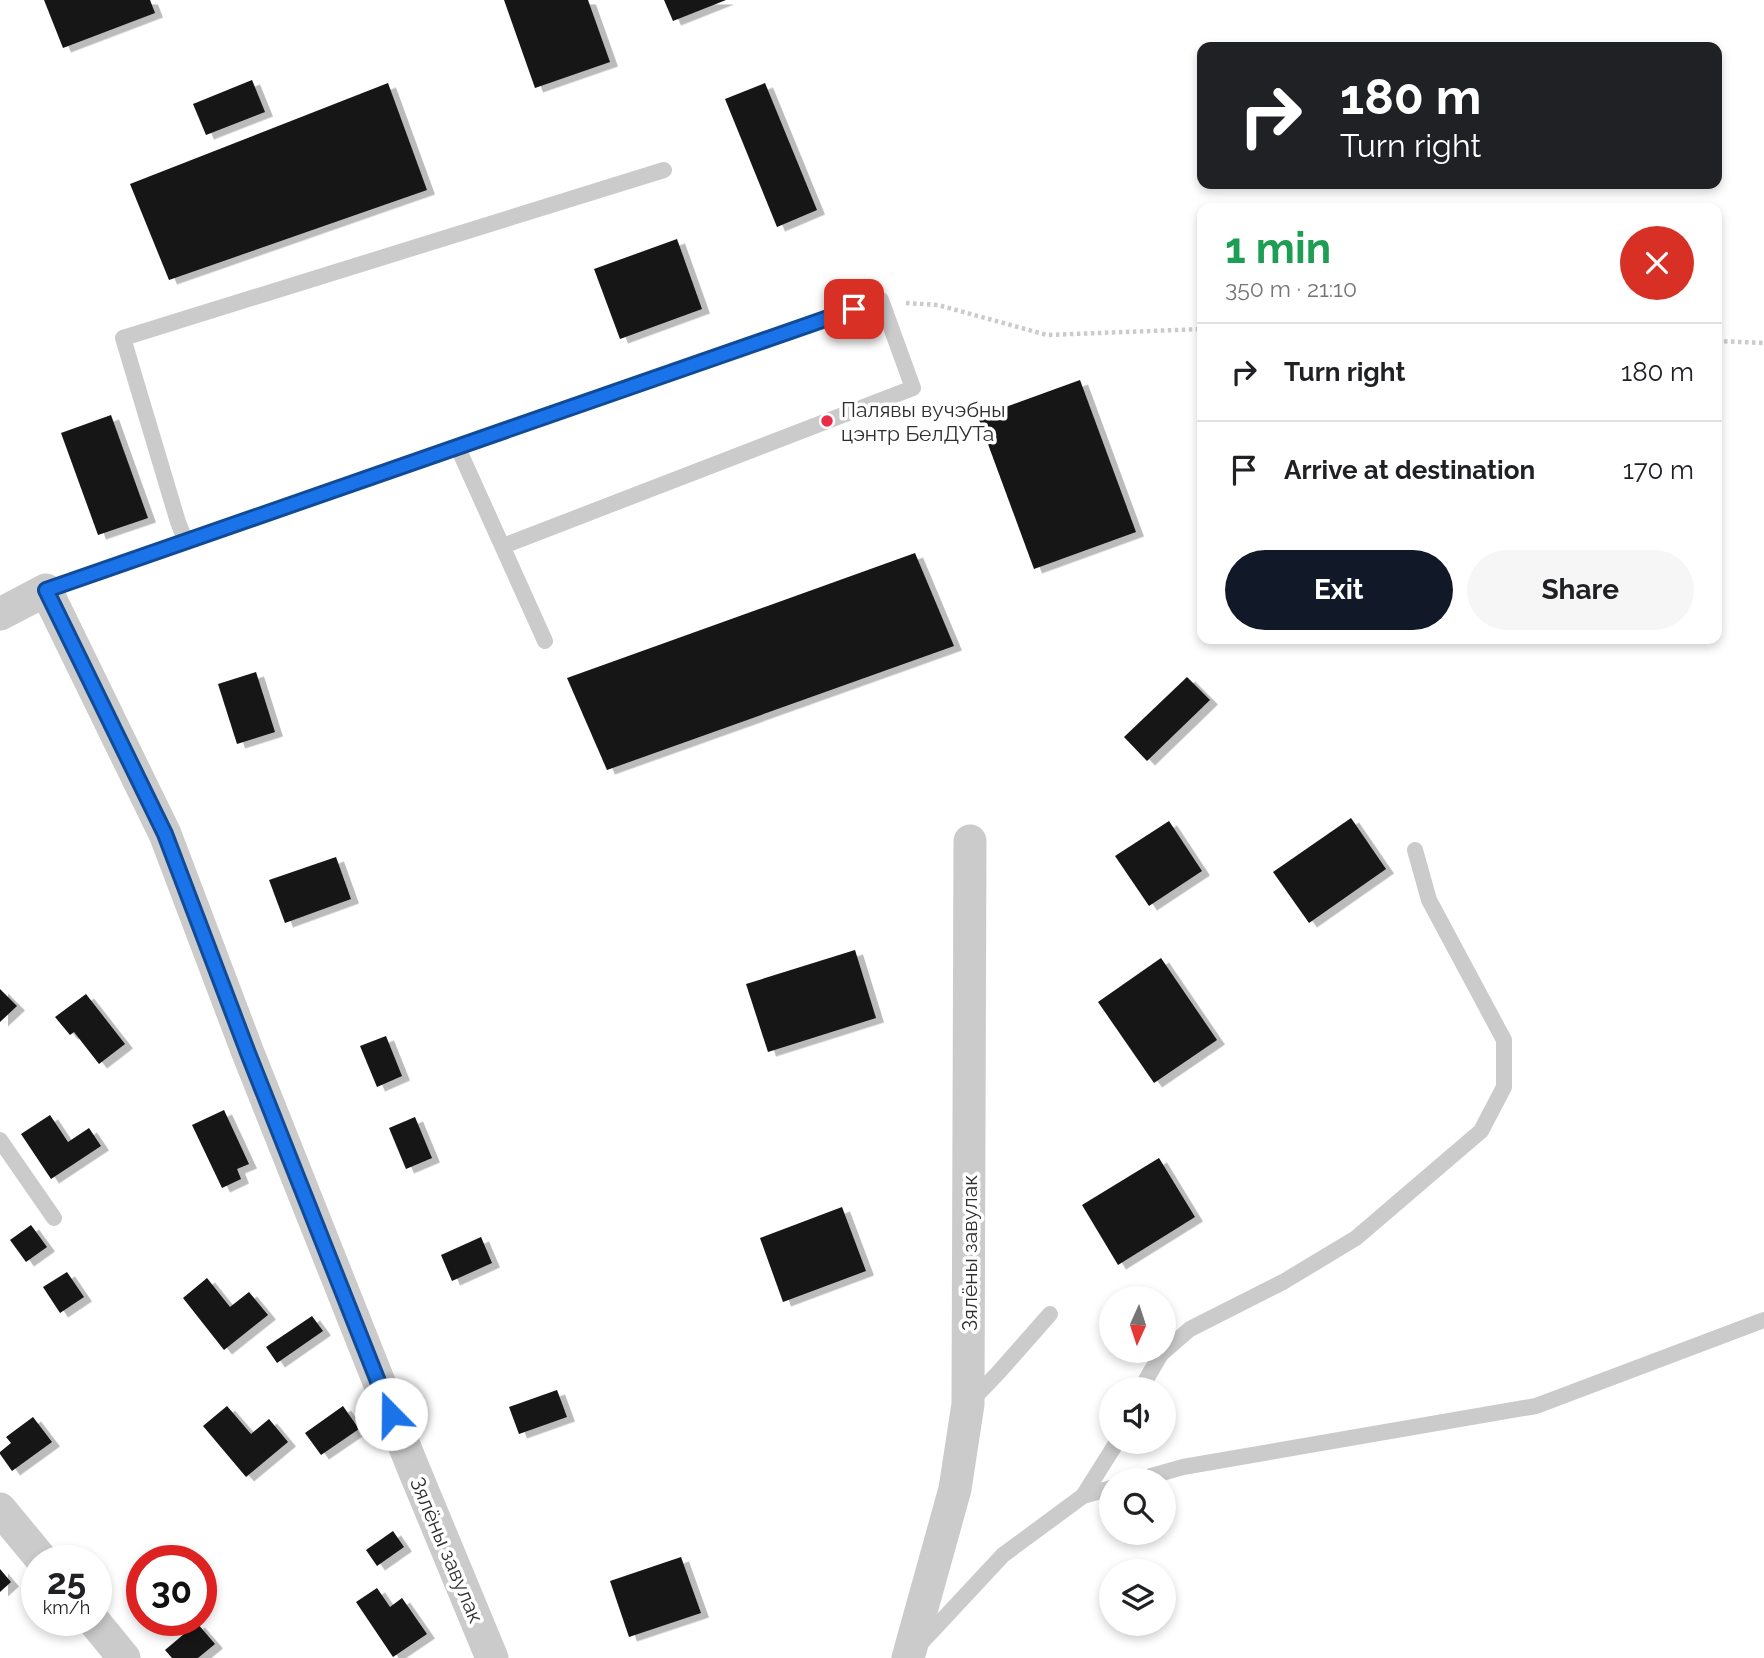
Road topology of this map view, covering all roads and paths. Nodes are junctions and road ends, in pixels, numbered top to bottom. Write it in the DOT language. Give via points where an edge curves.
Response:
graph roads {
  1 [pos="664,170"];
  2 [pos="881,300"];
  3 [pos="1197,329"];
  4 [pos="1722,341"];
  5 [pos="1764,343"];
  6 [pos="458,448"];
  7 [pos="186,542"];
  8 [pos="502,546"];
  9 [pos="46,590"];
  10 [pos="0,614"];
  11 [pos="545,641"];
  12 [pos="970,841"];
  13 [pos="1415,850"];
  14 [pos="0,1140"];
  15 [pos="54,1218"];
  16 [pos="1050,1314"];
  17 [pos="1764,1320"];
  18 [pos="1148,1377"];
  19 [pos="968,1404"];
  20 [pos="1109,1454"];
  21 [pos="1176,1469"];
  22 [pos="1099,1491"];
  23 [pos="1083,1496"];
  24 [pos="0,1509"];
  25 [pos="30,1545"];
  26 [pos="106,1636"];
  27 [pos="908,1657"];
  28 [pos="124,1658"];
  29 [pos="492,1658"];
  1 -- 7 [label="lane" via="123,338"];
  2 -- 3 [label="path" via="938,305 1047,335"];
  2 -- 6 [label="lane"];
  2 -- 8 [label="lane" via="913,388"];
  4 -- 5 [label="path"];
  6 -- 7 [label="lane"];
  6 -- 8 [label="lane"];
  7 -- 9 [label="lane"];
  8 -- 11 [label="lane"];
  9 -- 10 [label="street"];
  9 -- 29 [label="street, Зялёны завулак" via="165,834 263,1092"];
  12 -- 19 [label="street, Зялёны завулак"];
  13 -- 18 [label="lane" via="1429,900 1504,1040 1504,1087 1481,1130 1356,1238 1190,1329 1161,1354"];
  14 -- 15 [label="lane"];
  16 -- 19 [label="lane"];
  17 -- 21 [label="lane" via="1536,1406"];
  19 -- 27 [label="street, Зялёны завулак" via="954,1489"];
  20 -- 23 [label="lane"];
  22 -- 23 [label="lane"];
  23 -- 27 [label="lane" via="1003,1555"];
  24 -- 25 [label="street"];
  26 -- 28 [label="street"];
}
